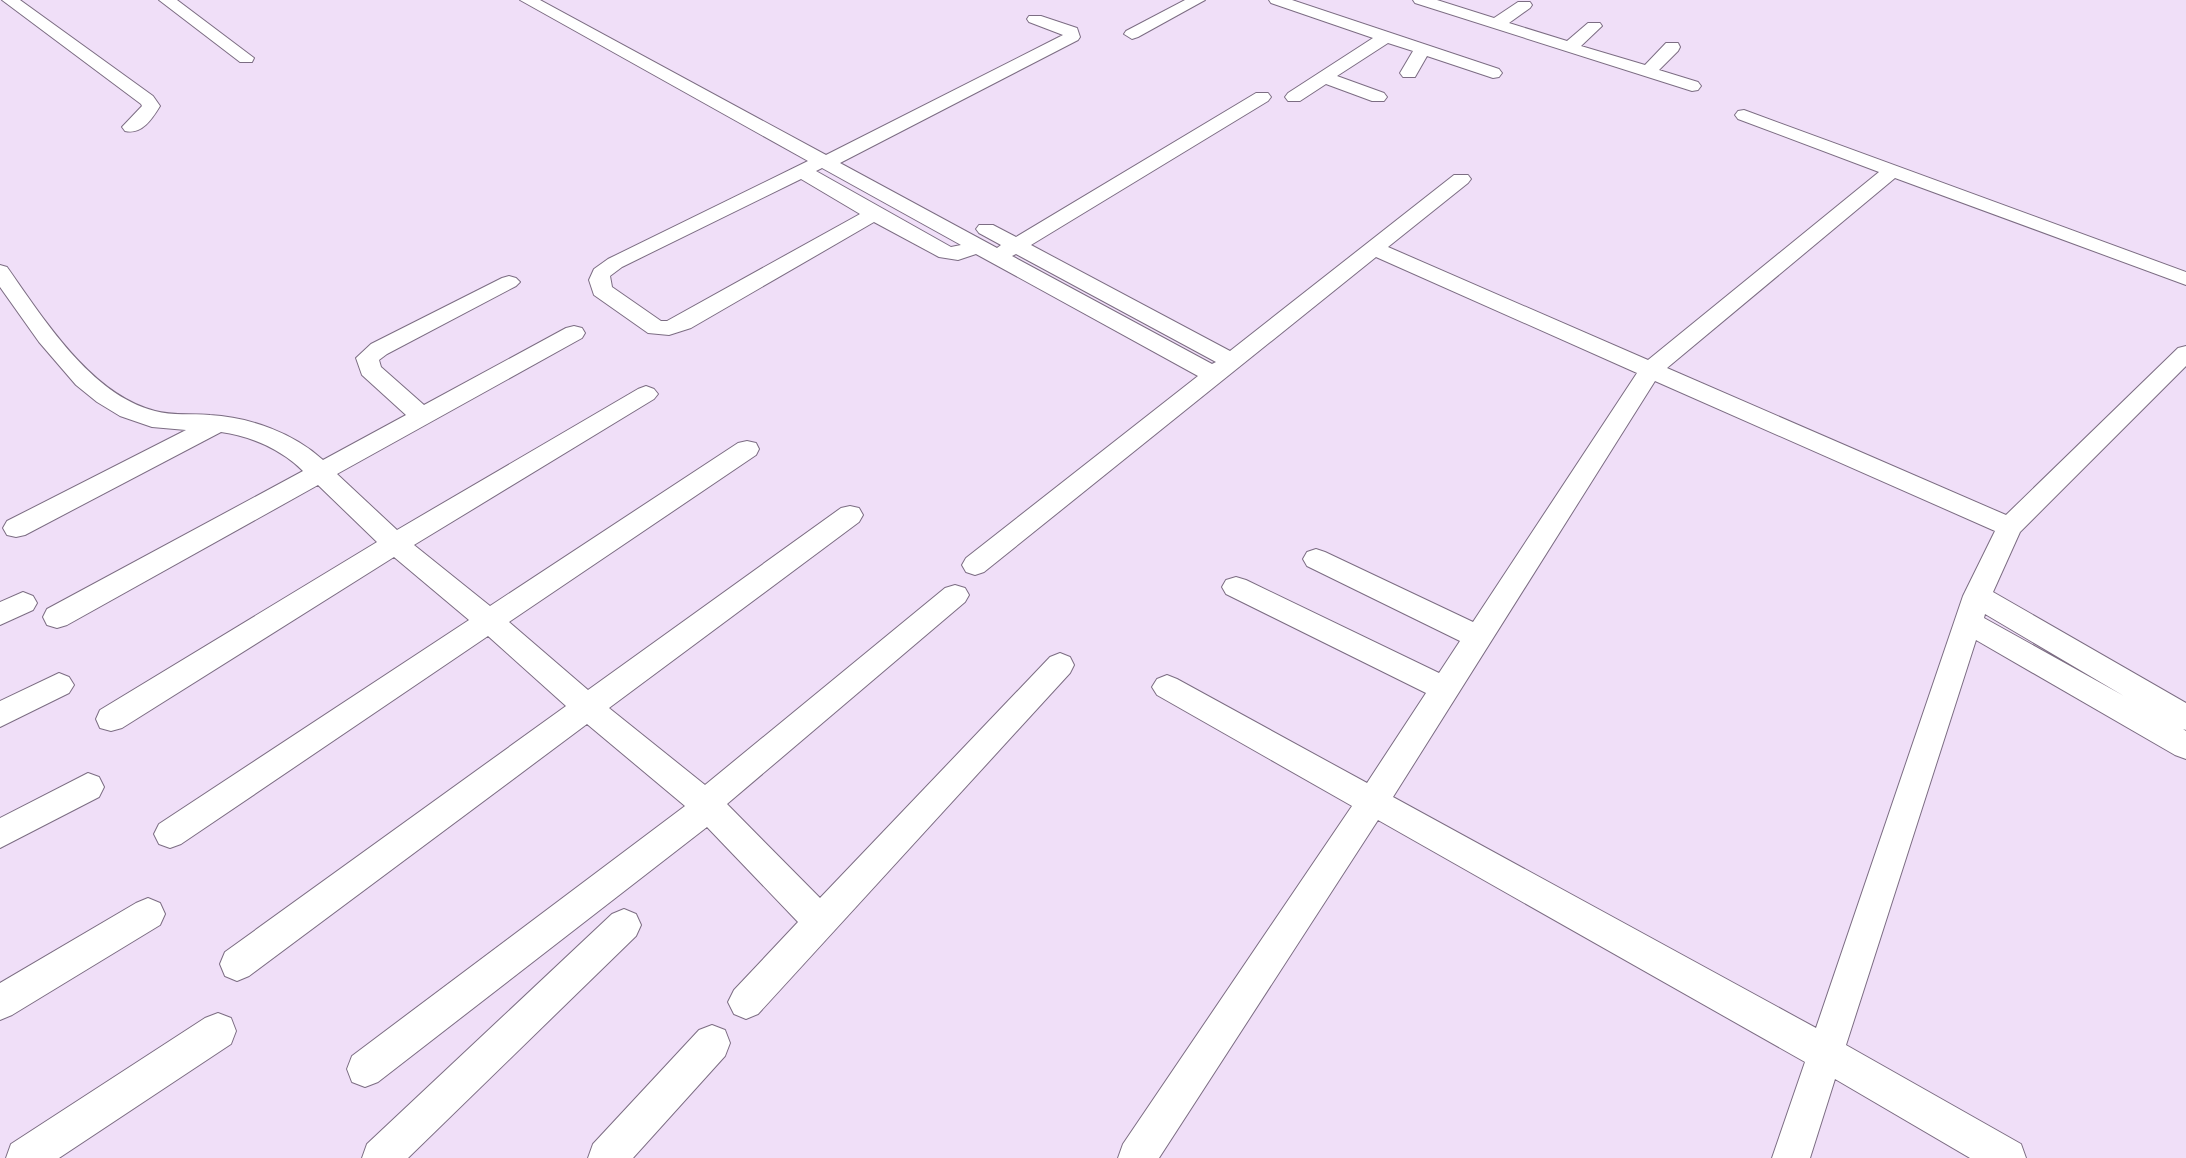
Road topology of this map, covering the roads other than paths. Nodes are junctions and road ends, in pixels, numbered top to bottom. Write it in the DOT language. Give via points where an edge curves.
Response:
graph roads {
  1 [pos="10,0"];
  2 [pos="167,0"];
  3 [pos="556,0"];
  4 [pos="1197,0"];
  5 [pos="1277,0"];
  6 [pos="532,1"];
  7 [pos="1432,2"];
  8 [pos="1524,5"];
  9 [pos="1035,19"];
  10 [pos="1496,24"];
  11 [pos="1594,26"];
  12 [pos="1132,33"];
  13 [pos="1387,36"];
  14 [pos="618,41"];
  15 [pos="1672,47"];
  16 [pos="1423,48"];
  17 [pos="1570,48"];
  18 [pos="661,56"];
  19 [pos="246,58"];
  20 [pos="643,63"];
  21 [pos="618,72"];
  22 [pos="1409,73"];
  23 [pos="1493,73"];
  24 [pos="1647,73"];
  25 [pos="1324,77"];
  26 [pos="1692,86"];
  27 [pos="716,94"];
  28 [pos="1262,97"];
  29 [pos="1294,97"];
  30 [pos="1378,97"];
  31 [pos="1744,115"];
  32 [pos="131,127"];
  33 [pos="844,153"];
  34 [pos="823,162"];
  35 [pos="1893,170"];
  36 [pos="802,171"];
  37 [pos="1461,179"];
  38 [pos="874,214"];
  39 [pos="1015,245"];
  40 [pos="977,246"];
  41 [pos="1374,249"];
  42 [pos="996,256"];
  43 [pos="0,271"];
  44 [pos="2186,279"];
  45 [pos="509,282"];
  46 [pos="573,333"];
  47 [pos="2186,353"];
  48 [pos="1232,361"];
  49 [pos="1650,370"];
  50 [pos="1214,375"];
  51 [pos="646,394"];
  52 [pos="422,416"];
  53 [pos="218,423"];
  54 [pos="747,448"];
  55 [pos="319,471"];
  56 [pos="850,515"];
  57 [pos="16,528"];
  58 [pos="2010,528"];
  59 [pos="395,543"];
  60 [pos="1317,559"];
  61 [pos="975,565"];
  62 [pos="1236,587"];
  63 [pos="955,595"];
  64 [pos="1972,609"];
  65 [pos="57,617"];
  66 [pos="488,620"];
  67 [pos="1478,638"];
  68 [pos="1060,664"];
  69 [pos="59,685"];
  70 [pos="1167,687"];
  71 [pos="1444,689"];
  72 [pos="588,708"];
  73 [pos="0,715"];
  74 [pos="2186,718"];
  75 [pos="111,719"];
  76 [pos="2186,746"];
  77 [pos="88,787"];
  78 [pos="1372,802"];
  79 [pos="707,805"];
  80 [pos="0,834"];
  81 [pos="170,834"];
  82 [pos="148,914"];
  83 [pos="820,921"];
  84 [pos="624,925"];
  85 [pos="237,964"];
  86 [pos="746,1002"];
  87 [pos="0,1003"];
  88 [pos="218,1031"];
  89 [pos="712,1042"];
  90 [pos="1825,1053"];
  91 [pos="365,1069"];
  92 [pos="25,1158"];
  93 [pos="381,1158"];
  94 [pos="607,1158"];
  95 [pos="1137,1158"];
  96 [pos="1791,1158"];
  97 [pos="2007,1158"];
  1 -- 32 [label="street" via="147,100 150,110"];
  2 -- 19 [label="street"];
  3 -- 14 [label="street"];
  4 -- 12 [label="street"];
  5 -- 13 [label="street"];
  6 -- 14 [label="street"];
  7 -- 10 [label="street"];
  8 -- 10 [label="street"];
  9 -- 33 [label="street" via="1071,31 1072,37"];
  10 -- 17 [label="street"];
  11 -- 17 [label="street"];
  13 -- 16 [label="street"];
  13 -- 25 [label="street"];
  14 -- 18 [label="street"];
  14 -- 20 [label="street"];
  15 -- 24 [label="street"];
  16 -- 22 [label="street"];
  16 -- 23 [label="street"];
  17 -- 24 [label="street"];
  18 -- 20 [label="street"];
  18 -- 27 [label="street"];
  20 -- 21 [label="street"];
  20 -- 27 [label="street"];
  24 -- 26 [label="street"];
  25 -- 29 [label="street"];
  25 -- 30 [label="street"];
  27 -- 33 [label="street"];
  27 -- 34 [label="street"];
  28 -- 39 [label="street"];
  31 -- 35 [label="street"];
  33 -- 34 [label="street"];
  33 -- 39 [label="street"];
  34 -- 36 [label="street"];
  34 -- 40 [label="street"];
  35 -- 44 [label="street"];
  35 -- 49 [label="street"];
  36 -- 38 [label="street"];
  36 -- 38 [label="street" via="615,263 600,275 602,290 656,328 669,328"];
  37 -- 41 [label="street"];
  38 -- 40 [label="street" via="946,253 958,254"];
  39 -- 42 [label="street"];
  39 -- 48 [label="street"];
  40 -- 42 [label="street"];
  41 -- 48 [label="street"];
  41 -- 49 [label="street"];
  42 -- 50 [label="street"];
  43 -- 53 [label="street" via="76,372 117,406 150,418"];
  45 -- 52 [label="street" via="367,358 370,370"];
  46 -- 52 [label="street"];
  47 -- 58 [label="street"];
  48 -- 50 [label="street"];
  49 -- 58 [label="street"];
  49 -- 67 [label="street"];
  50 -- 61 [label="street"];
  51 -- 59 [label="street"];
  52 -- 55 [label="street"];
  53 -- 55 [label="street" via="244,428 284,444 302,454"];
  53 -- 57 [label="street"];
  54 -- 66 [label="street"];
  55 -- 59 [label="street"];
  55 -- 65 [label="street"];
  56 -- 72 [label="street"];
  58 -- 64 [label="street"];
  59 -- 66 [label="street"];
  59 -- 75 [label="street"];
  60 -- 67 [label="street"];
  62 -- 71 [label="street"];
  63 -- 79 [label="street"];
  64 -- 74 [label="street"];
  64 -- 76 [label="street"];
  64 -- 90 [label="street"];
  66 -- 72 [label="street"];
  66 -- 81 [label="street"];
  67 -- 71 [label="street"];
  68 -- 83 [label="street"];
  69 -- 73 [label="street"];
  70 -- 78 [label="street"];
  71 -- 78 [label="street"];
  72 -- 79 [label="street"];
  72 -- 85 [label="street"];
  77 -- 80 [label="street"];
  78 -- 90 [label="street"];
  78 -- 95 [label="street"];
  79 -- 83 [label="street"];
  79 -- 91 [label="street"];
  82 -- 87 [label="street"];
  83 -- 86 [label="street"];
  84 -- 93 [label="street"];
  88 -- 92 [label="street"];
  89 -- 94 [label="street"];
  90 -- 96 [label="street"];
  90 -- 97 [label="street"];
}
